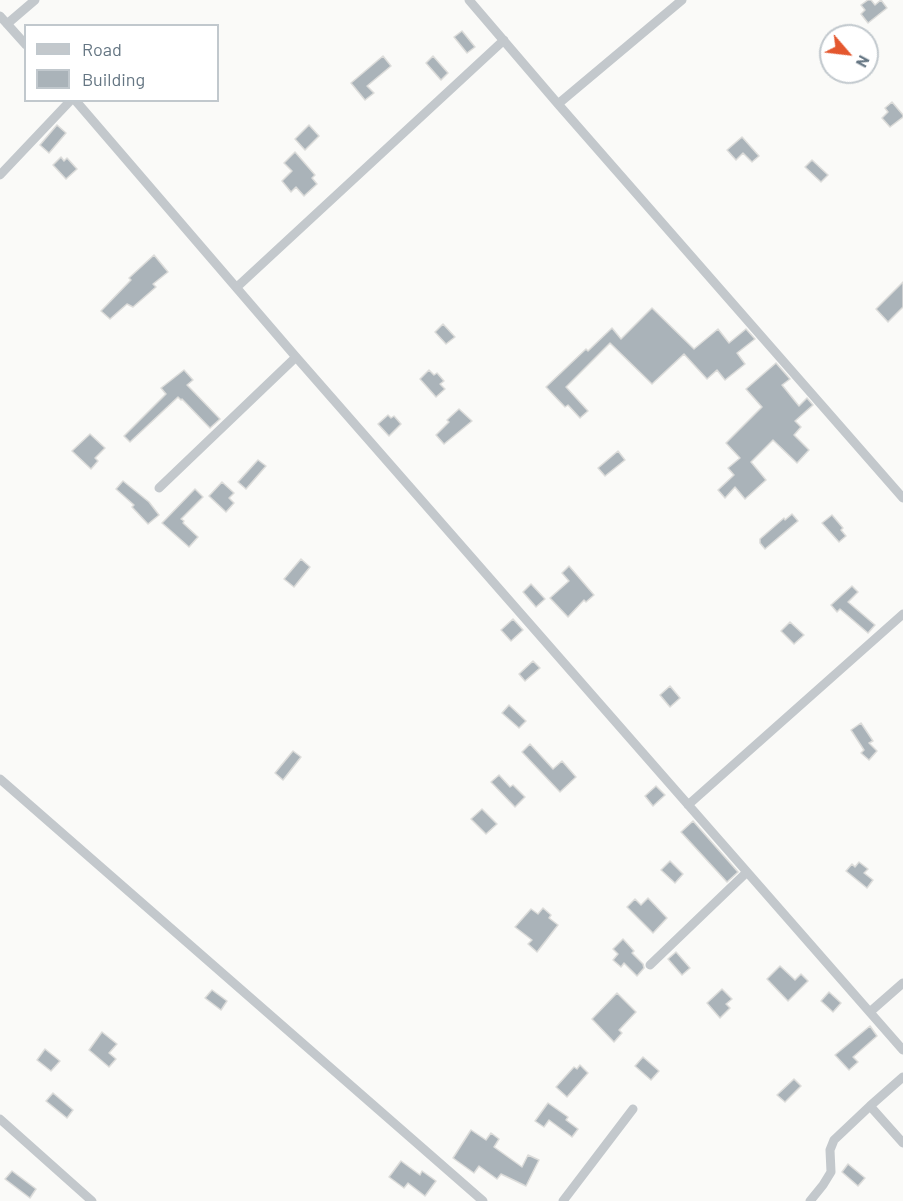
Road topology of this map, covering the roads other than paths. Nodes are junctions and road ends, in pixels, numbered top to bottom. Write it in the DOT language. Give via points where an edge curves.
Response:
graph roads {
  1 [pos="35,0"];
  2 [pos="469,0"];
  3 [pos="682,0"];
  4 [pos="0,16"];
  5 [pos="7,24"];
  6 [pos="504,40"];
  7 [pos="24,43"];
  8 [pos="71,102"];
  9 [pos="75,102"];
  10 [pos="558,104"];
  11 [pos="0,175"];
  12 [pos="237,286"];
  13 [pos="296,357"];
  14 [pos="159,488"];
  15 [pos="903,498"];
  16 [pos="903,614"];
  17 [pos="0,779"];
  18 [pos="688,805"];
  19 [pos="747,872"];
  20 [pos="650,965"];
  21 [pos="903,983"];
  22 [pos="871,1011"];
  23 [pos="903,1050"];
  24 [pos="903,1077"];
  25 [pos="870,1107"];
  26 [pos="633,1109"];
  27 [pos="3,1123"];
  28 [pos="0,1134"];
  29 [pos="903,1143"];
  30 [pos="92,1201"];
  31 [pos="483,1201"];
  32 [pos="563,1201"];
  33 [pos="810,1201"];
  1 -- 5 [label="street"];
  2 -- 6 [label="street"];
  3 -- 10 [label="street"];
  4 -- 5 [label="street"];
  5 -- 7 [label="street"];
  6 -- 10 [label="street"];
  6 -- 12 [label="street"];
  8 -- 11 [label="street"];
  9 -- 12 [label="street"];
  10 -- 15 [label="street"];
  12 -- 13 [label="street"];
  13 -- 14 [label="street"];
  13 -- 18 [label="street"];
  16 -- 18 [label="street"];
  17 -- 31 [label="street"];
  18 -- 19 [label="street"];
  19 -- 20 [label="street"];
  19 -- 22 [label="street"];
  21 -- 22 [label="street"];
  22 -- 23 [label="street"];
  24 -- 25 [label="street"];
  25 -- 29 [label="street"];
  25 -- 33 [label="street" via="834,1140 830,1150 831,1172"];
  26 -- 32 [label="street"];
  27 -- 28 [label="street"];
  27 -- 30 [label="street"];
}
